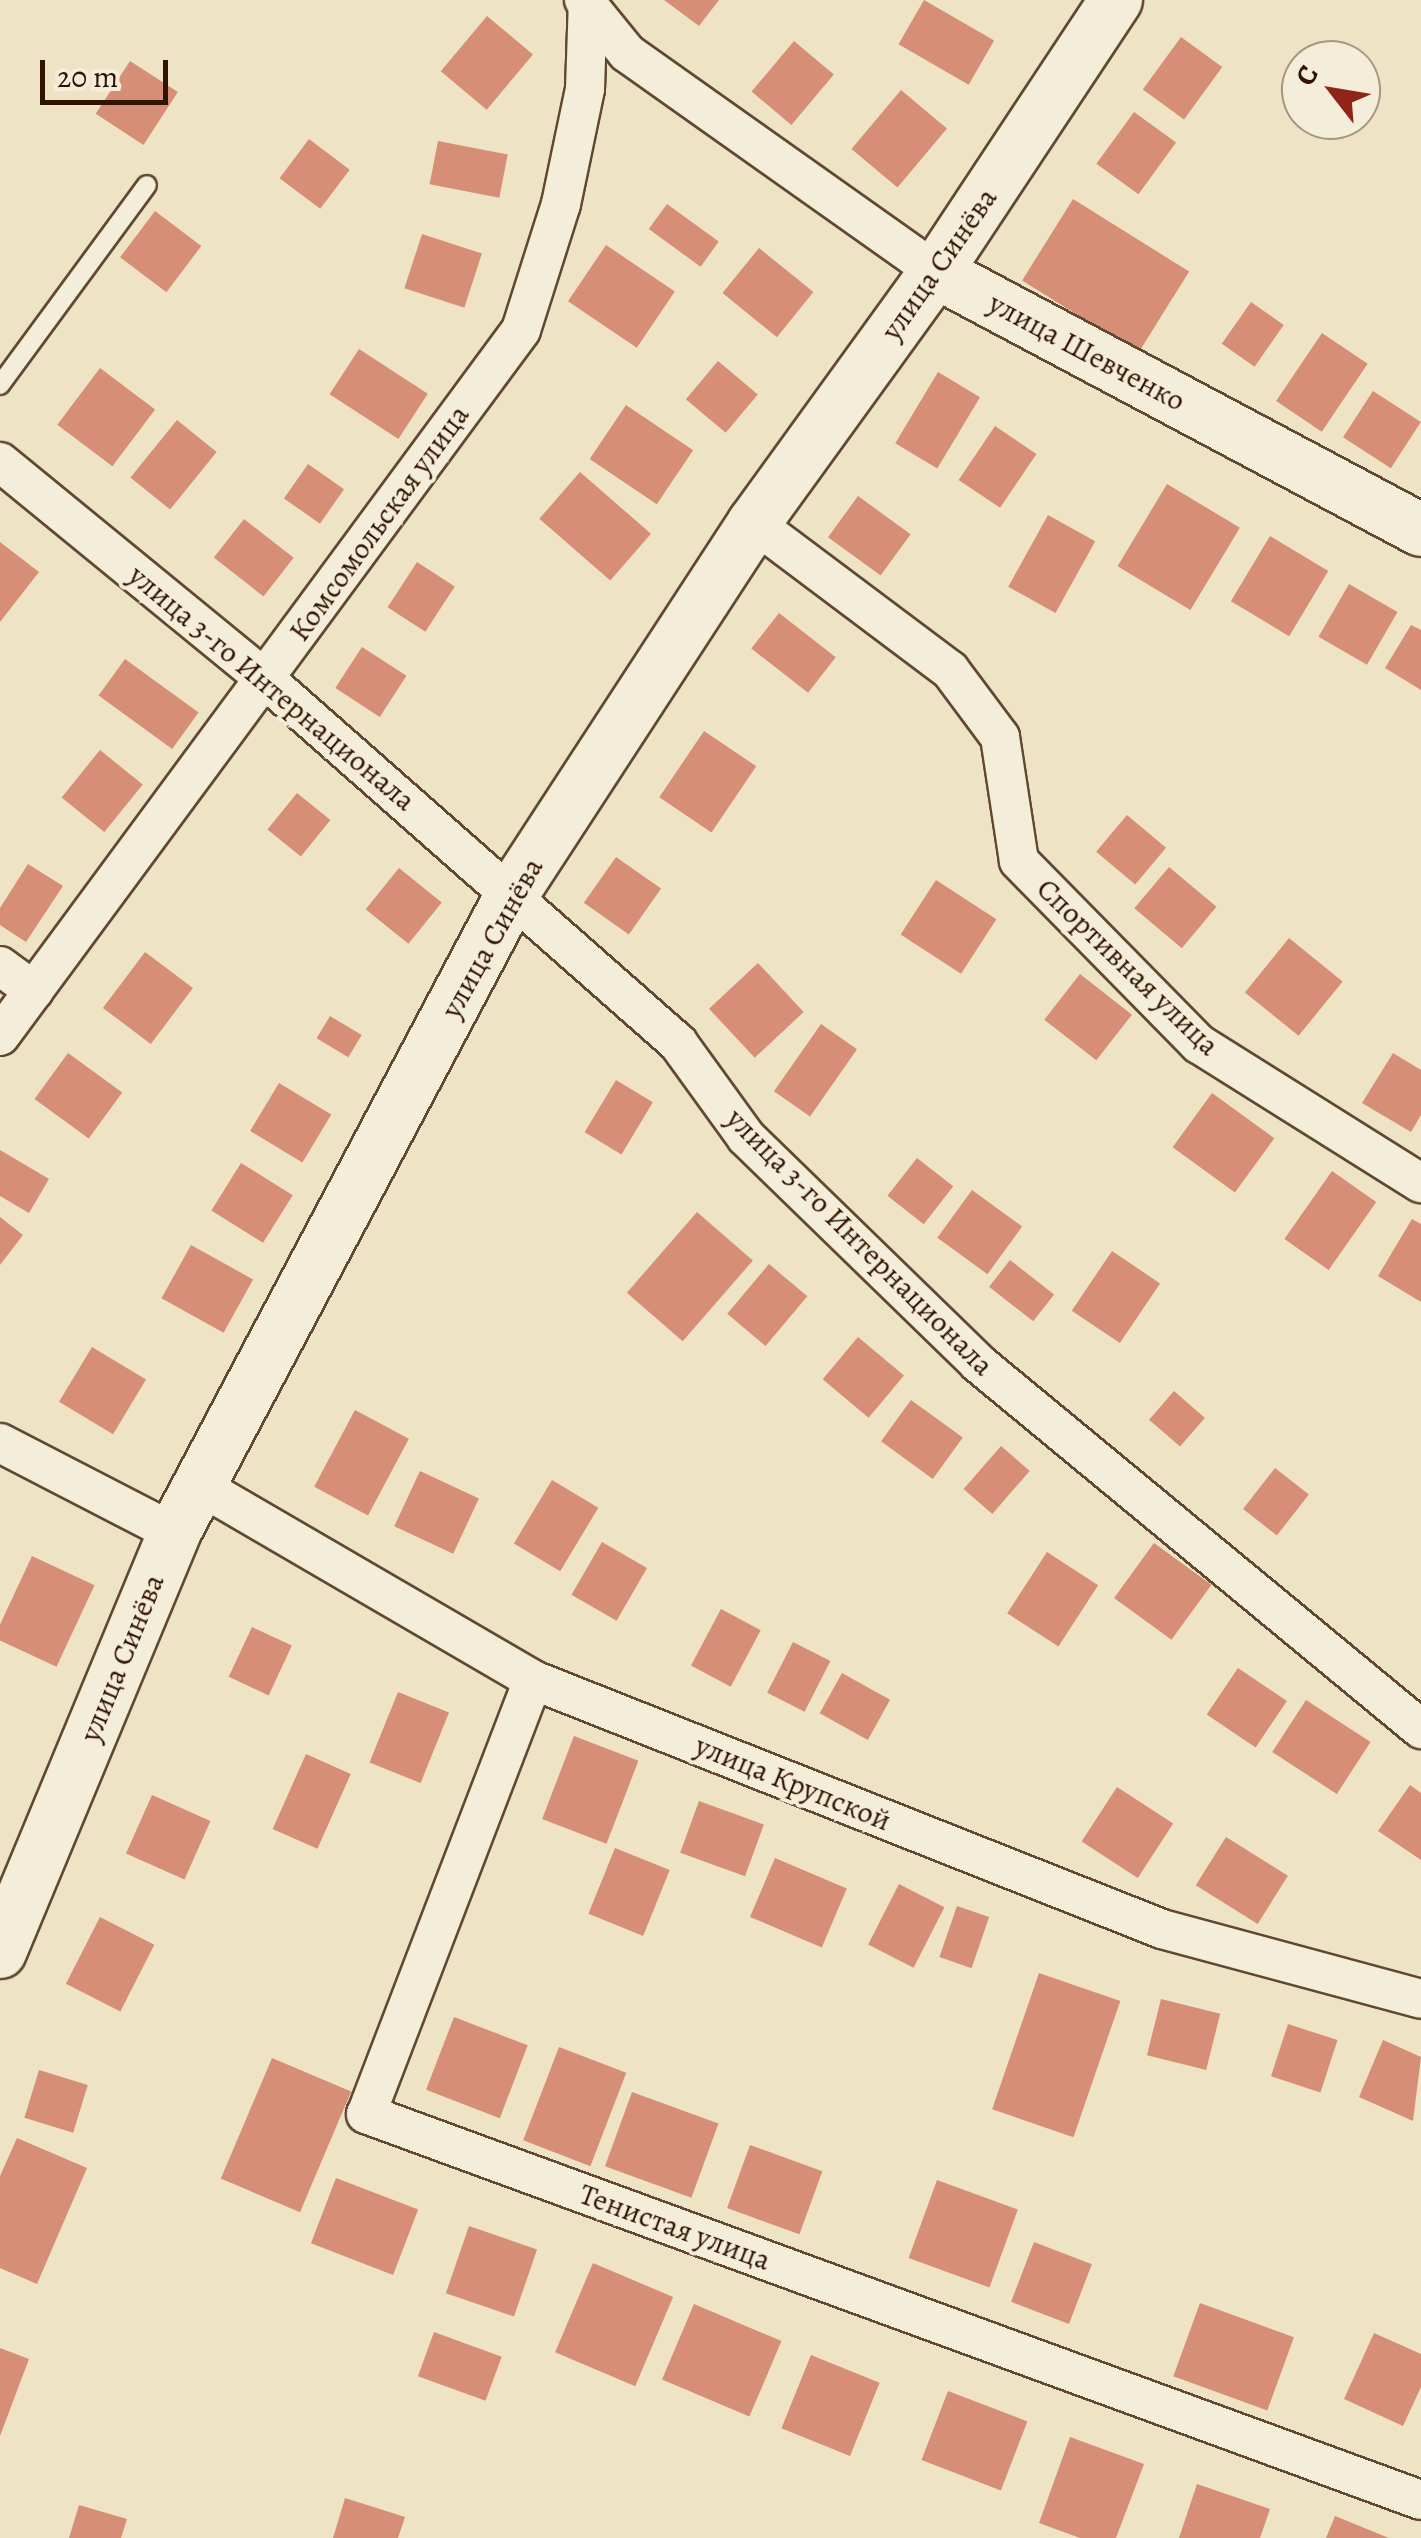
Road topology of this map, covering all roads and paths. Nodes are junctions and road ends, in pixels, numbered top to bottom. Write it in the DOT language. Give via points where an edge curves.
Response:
graph roads {
  1 [pos="1116,0"];
  2 [pos="586,1"];
  3 [pos="148,185"];
  4 [pos="936,272"];
  5 [pos="0,385"];
  6 [pos="0,462"];
  7 [pos="754,523"];
  8 [pos="1421,530"];
  9 [pos="265,678"];
  10 [pos="512,894"];
  11 [pos="0,966"];
  12 [pos="34,991"];
  13 [pos="0,1036"];
  14 [pos="1421,1183"];
  15 [pos="0,1443"];
  16 [pos="200,1486"];
  17 [pos="174,1533"];
  18 [pos="533,1680"];
  19 [pos="1421,1729"];
  20 [pos="0,1952"];
  21 [pos="1421,1999"];
  22 [pos="1421,2500"];
  1 -- 4 [label="main road, улица Синёва"];
  2 -- 4 [label="street, улица Шевченко" via="627,53"];
  2 -- 9 [label="street, Комсомольская улица" via="585,89 560,204 521,330"];
  3 -- 5 [label="lane"];
  4 -- 7 [label="main road, улица Синёва"];
  4 -- 8 [label="main road, улица Шевченко"];
  6 -- 9 [label="street, улица 3-го Интернационала"];
  7 -- 10 [label="main road, улица Синёва"];
  7 -- 14 [label="street, Спортивная улица" via="950,670 1000,737 1019,861 1200,1044"];
  9 -- 10 [label="street, улица 3-го Интернационала"];
  9 -- 12 [label="street, Комсомольская улица"];
  10 -- 16 [label="main road, улица Синёва"];
  10 -- 19 [label="street, улица 3-го Интернационала" via="678,1043 746,1137 978,1364"];
  11 -- 12 [label="street"];
  12 -- 13 [label="street, Комсомольская улица"];
  15 -- 17 [label="street"];
  16 -- 17 [label="main road, улица Синёва"];
  16 -- 18 [label="street, улица Крупской"];
  17 -- 20 [label="main road, улица Синёва"];
  18 -- 21 [label="street, улица Крупской" via="1162,1928"];
  18 -- 22 [label="street, Тенистая улица" via="366,2114"];
}
